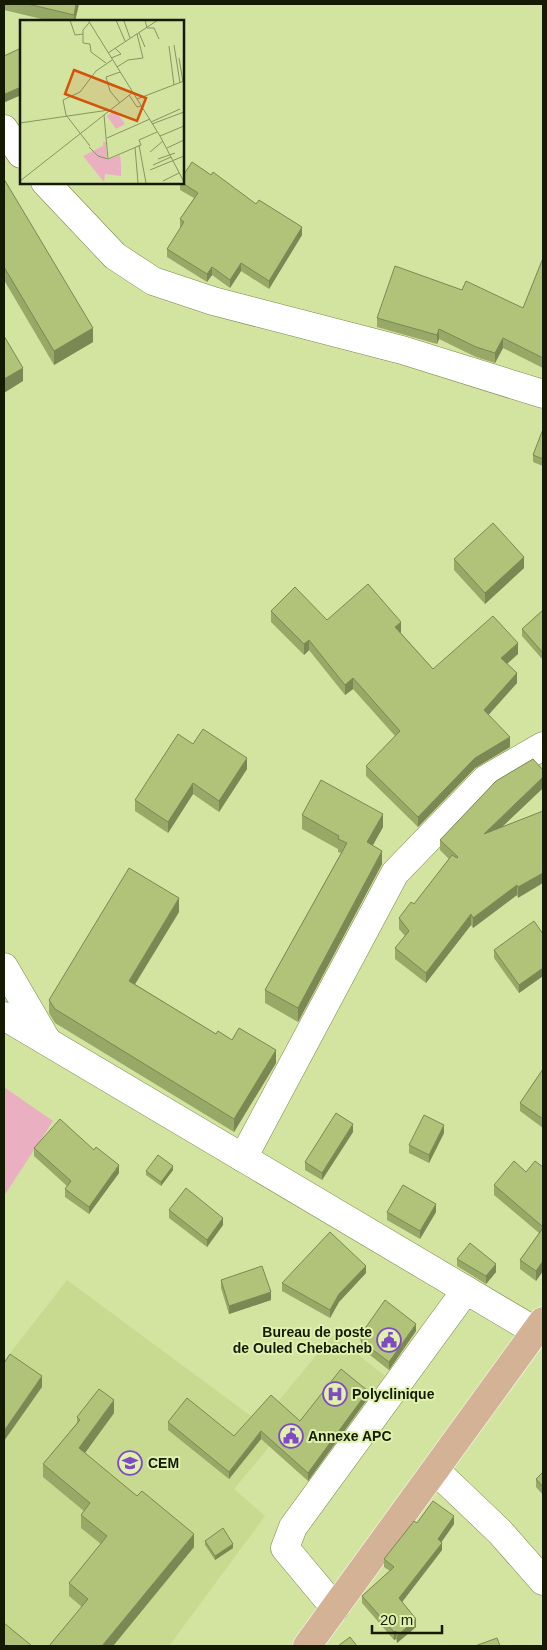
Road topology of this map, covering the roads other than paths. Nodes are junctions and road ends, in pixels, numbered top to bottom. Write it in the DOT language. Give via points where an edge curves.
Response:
graph roads {
  1 [pos="4,129"];
  2 [pos="20,153"];
  3 [pos="47,184"];
  4 [pos="543,394"];
  5 [pos="543,746"];
  6 [pos="4,967"];
  7 [pos="4,1016"];
  8 [pos="47,1042"];
  9 [pos="243,1158"];
  10 [pos="466,1290"];
  11 [pos="539,1326"];
  12 [pos="436,1471"];
  13 [pos="543,1581"];
  14 [pos="335,1608"];
  15 [pos="307,1646"];
  1 -- 2 [label="street"];
  3 -- 4 [label="street" via="115,256 154,281 214,301 402,350"];
  5 -- 9 [label="street" via="486,779 395,873"];
  6 -- 8 [label="street"];
  7 -- 8 [label="street"];
  8 -- 9 [label="street"];
  9 -- 10 [label="street"];
  10 -- 11 [label="street"];
  10 -- 14 [label="street" via="293,1527 284,1548"];
  11 -- 12 [label="main road"];
  12 -- 13 [label="street" via="500,1532"];
  12 -- 14 [label="main road"];
  14 -- 15 [label="main road"];
}
